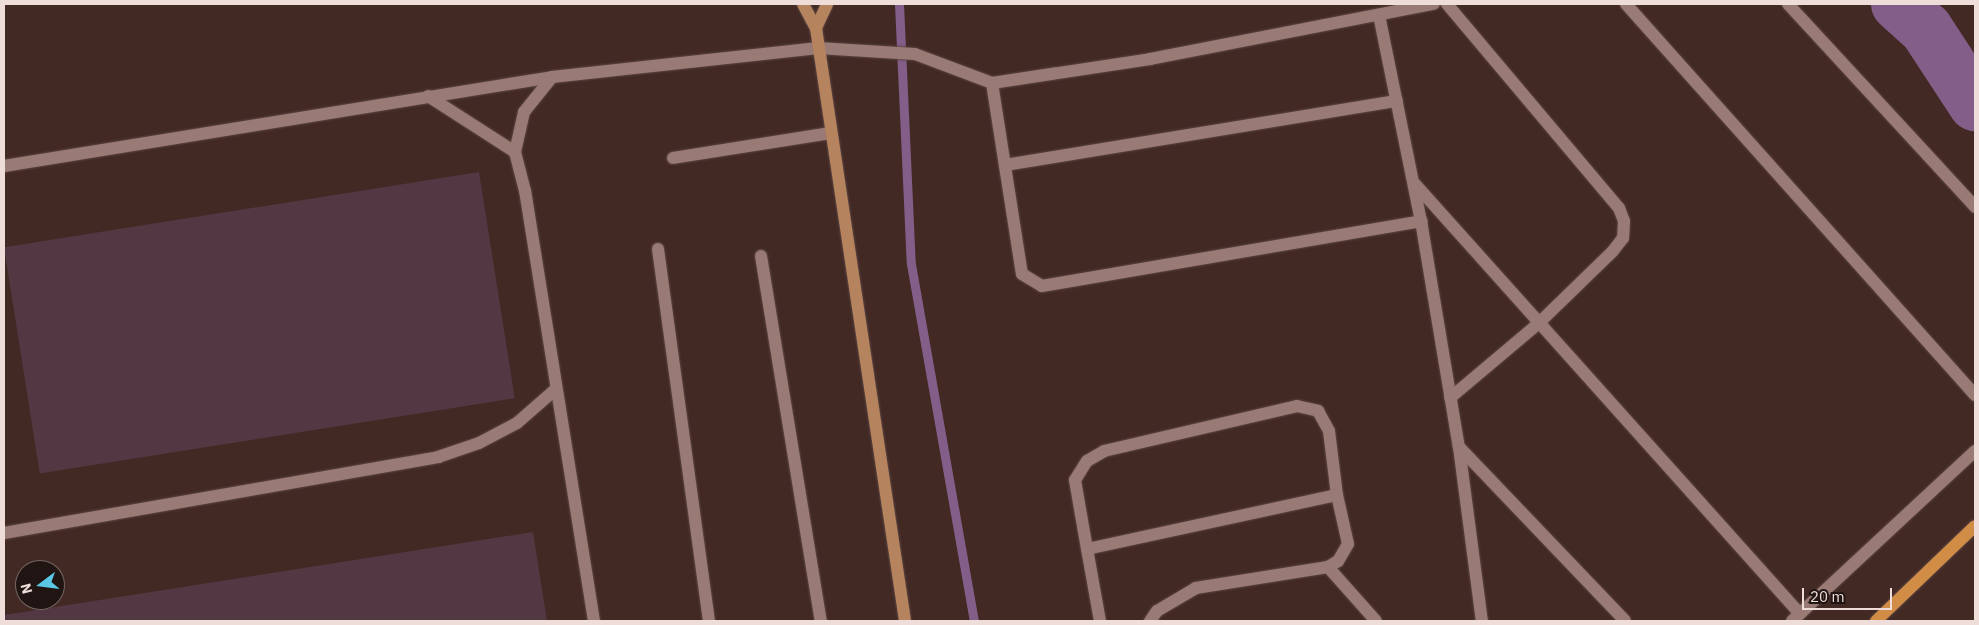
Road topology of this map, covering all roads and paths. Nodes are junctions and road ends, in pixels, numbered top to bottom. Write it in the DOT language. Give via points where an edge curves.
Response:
graph roads {
  1 [pos="1434,4"];
  2 [pos="1447,4"];
  3 [pos="1626,4"];
  4 [pos="1788,4"];
  5 [pos="804,5"];
  6 [pos="826,5"];
  7 [pos="1379,14"];
  8 [pos="816,28"];
  9 [pos="818,48"];
  10 [pos="552,77"];
  11 [pos="992,83"];
  12 [pos="428,96"];
  13 [pos="1397,102"];
  14 [pos="831,132"];
  15 [pos="515,152"];
  16 [pos="673,158"];
  17 [pos="1005,165"];
  18 [pos="4,166"];
  19 [pos="1414,183"];
  20 [pos="1975,207"];
  21 [pos="1421,222"];
  22 [pos="658,249"];
  23 [pos="761,256"];
  24 [pos="1539,323"];
  25 [pos="556,389"];
  26 [pos="1975,395"];
  27 [pos="1450,398"];
  28 [pos="1459,447"];
  29 [pos="1975,451"];
  30 [pos="1336,495"];
  31 [pos="1975,526"];
  32 [pos="4,534"];
  33 [pos="1087,549"];
  34 [pos="1328,567"];
  35 [pos="1796,618"];
  36 [pos="594,621"];
  37 [pos="709,621"];
  38 [pos="821,621"];
  39 [pos="905,621"];
  40 [pos="1100,621"];
  41 [pos="1150,621"];
  42 [pos="1376,621"];
  43 [pos="1482,621"];
  44 [pos="1624,621"];
  45 [pos="1876,621"];
  1 -- 7 [label="lane"];
  2 -- 24 [label="lane" via="1619,208 1624,221 1623,238 1613,251"];
  3 -- 26 [label="lane"];
  4 -- 20 [label="lane"];
  5 -- 8 [label="street"];
  6 -- 8 [label="street"];
  7 -- 11 [label="lane" via="1150,59"];
  7 -- 13 [label="lane"];
  8 -- 9 [label="street"];
  9 -- 10 [label="lane"];
  9 -- 11 [label="lane" via="914,54"];
  9 -- 14 [label="street"];
  10 -- 12 [label="lane"];
  10 -- 15 [label="lane" via="524,112"];
  11 -- 17 [label="lane"];
  12 -- 15 [label="lane"];
  12 -- 18 [label="lane"];
  13 -- 17 [label="lane"];
  13 -- 19 [label="lane"];
  14 -- 16 [label="lane"];
  14 -- 39 [label="street"];
  15 -- 25 [label="lane" via="525,192"];
  17 -- 21 [label="lane" via="1022,274 1042,286"];
  19 -- 21 [label="lane"];
  19 -- 24 [label="lane"];
  21 -- 27 [label="lane"];
  22 -- 37 [label="lane"];
  23 -- 38 [label="lane"];
  24 -- 27 [label="lane"];
  24 -- 35 [label="lane"];
  25 -- 32 [label="lane" via="517,423 479,444 438,457"];
  25 -- 36 [label="lane"];
  27 -- 28 [label="lane"];
  28 -- 43 [label="lane"];
  28 -- 44 [label="lane"];
  29 -- 35 [label="lane"];
  30 -- 33 [label="lane"];
  30 -- 33 [label="lane" via="1329,431 1318,411 1296,406 1104,451 1087,461 1075,480"];
  30 -- 34 [label="lane" via="1348,544 1338,561"];
  31 -- 45 [label="main road"];
  33 -- 40 [label="lane"];
  34 -- 41 [label="lane" via="1196,588 1157,611"];
  34 -- 42 [label="lane"];
}
